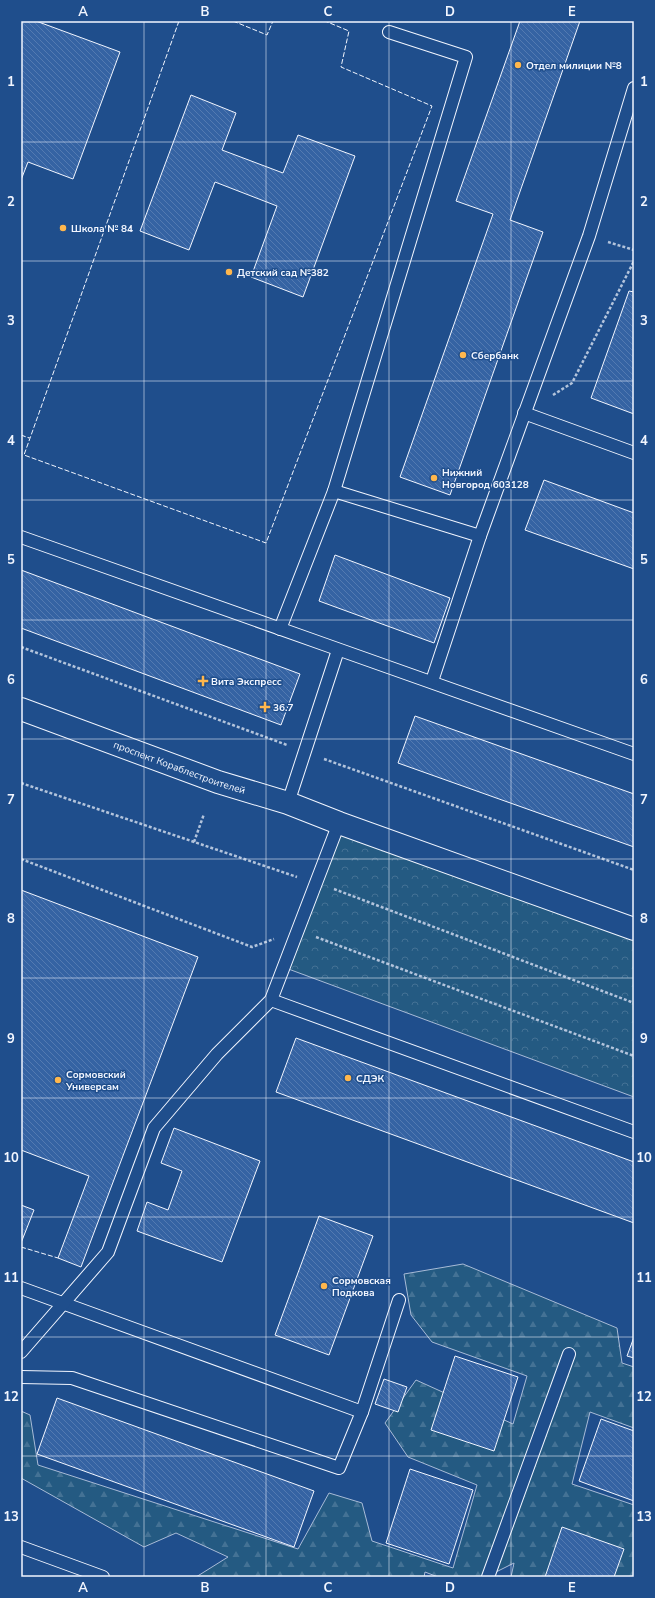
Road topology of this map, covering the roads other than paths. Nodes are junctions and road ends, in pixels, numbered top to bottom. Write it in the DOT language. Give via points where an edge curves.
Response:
graph roads {
  1 [pos="389,32"];
  2 [pos="634,88"];
  3 [pos="524,413"];
  4 [pos="634,454"];
  5 [pos="334,491"];
  6 [pos="480,536"];
  7 [pos="21,537"];
  8 [pos="280,629"];
  9 [pos="338,650"];
  10 [pos="432,681"];
  11 [pos="21,709"];
  12 [pos="634,754"];
  13 [pos="288,804"];
  14 [pos="339,823"];
  15 [pos="634,929"];
  16 [pos="270,1000"];
  17 [pos="634,1132"];
  18 [pos="21,1288"];
  19 [pos="399,1300"];
  20 [pos="63,1304"];
  21 [pos="21,1352"];
  22 [pos="569,1354"];
  23 [pos="21,1377"];
  24 [pos="362,1412"];
  25 [pos="21,1547"];
  26 [pos="103,1577"];
  27 [pos="488,1577"];
  1 -- 5 [label="lane" via="466,57"];
  2 -- 3 [label="lane" via="589,236"];
  3 -- 4 [label="lane"];
  3 -- 6 [label="lane"];
  5 -- 6 [label="lane"];
  5 -- 8 [label="lane"];
  6 -- 10 [label="lane"];
  7 -- 8 [label="lane"];
  8 -- 9 [label="lane"];
  9 -- 10 [label="lane"];
  9 -- 13 [label="lane"];
  10 -- 12 [label="lane"];
  11 -- 13 [label="street, проспект Кораблестроителей" via="218,782"];
  13 -- 14 [label="street, проспект Кораблестроителей"];
  14 -- 15 [label="street, проспект Кораблестроителей"];
  14 -- 16 [label="lane"];
  16 -- 17 [label="lane"];
  16 -- 20 [label="lane" via="217,1054 154,1128 108,1252"];
  18 -- 20 [label="lane"];
  19 -- 24 [label="lane"];
  20 -- 21 [label="lane"];
  20 -- 24 [label="lane"];
  22 -- 27 [label="lane"];
  23 -- 24 [label="lane" via="72,1378 339,1468"];
  25 -- 26 [label="lane"];
}
